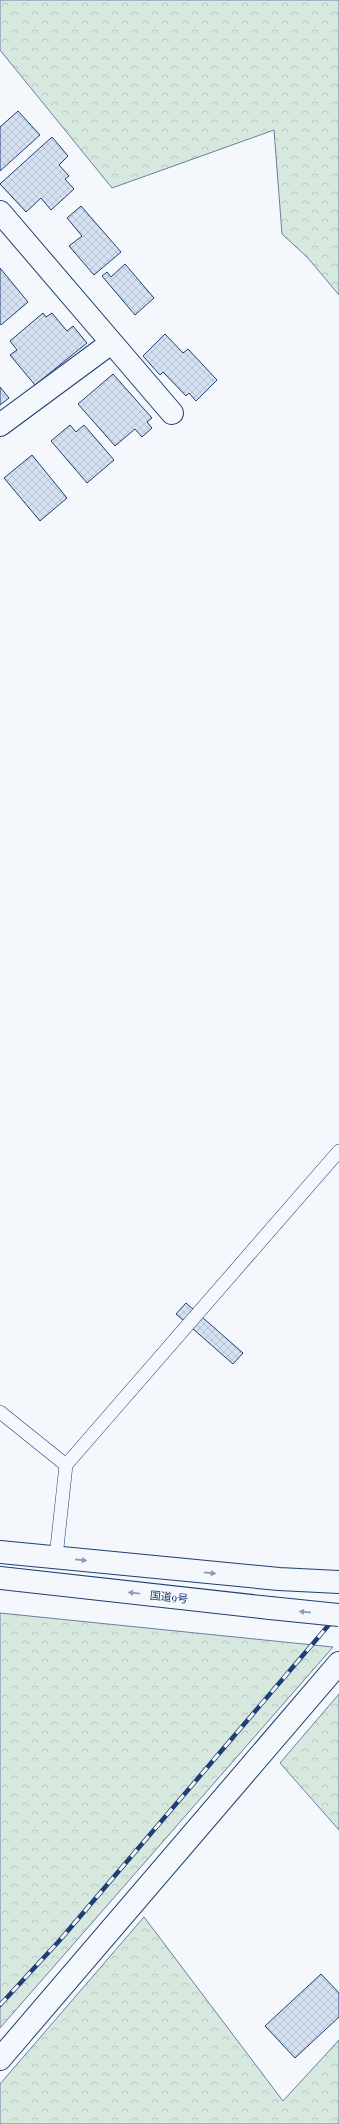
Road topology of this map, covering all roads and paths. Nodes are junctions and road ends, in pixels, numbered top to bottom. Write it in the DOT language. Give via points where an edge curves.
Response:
graph roads {
  1 [pos="0,212"];
  2 [pos="111,343"];
  3 [pos="172,413"];
  4 [pos="0,425"];
  5 [pos="339,1151"];
  6 [pos="0,1412"];
  7 [pos="66,1465"];
  8 [pos="0,1552"];
  9 [pos="56,1557"];
  10 [pos="0,1578"];
  11 [pos="339,1582"];
  12 [pos="339,1615"];
  13 [pos="339,1663"];
  14 [pos="0,2059"];
  1 -- 2 [label="main road"];
  2 -- 3 [label="main road"];
  2 -- 4 [label="main road"];
  5 -- 7 [label="lane"];
  6 -- 7 [label="lane"];
  7 -- 9 [label="lane"];
  8 -- 9 [label="main road"];
  9 -- 11 [label="main road, one-way" via="279,1579"];
  12 -- 10 [label="main road, 国道9号, one-way, bridge"];
  13 -- 14 [label="main road"];
}
